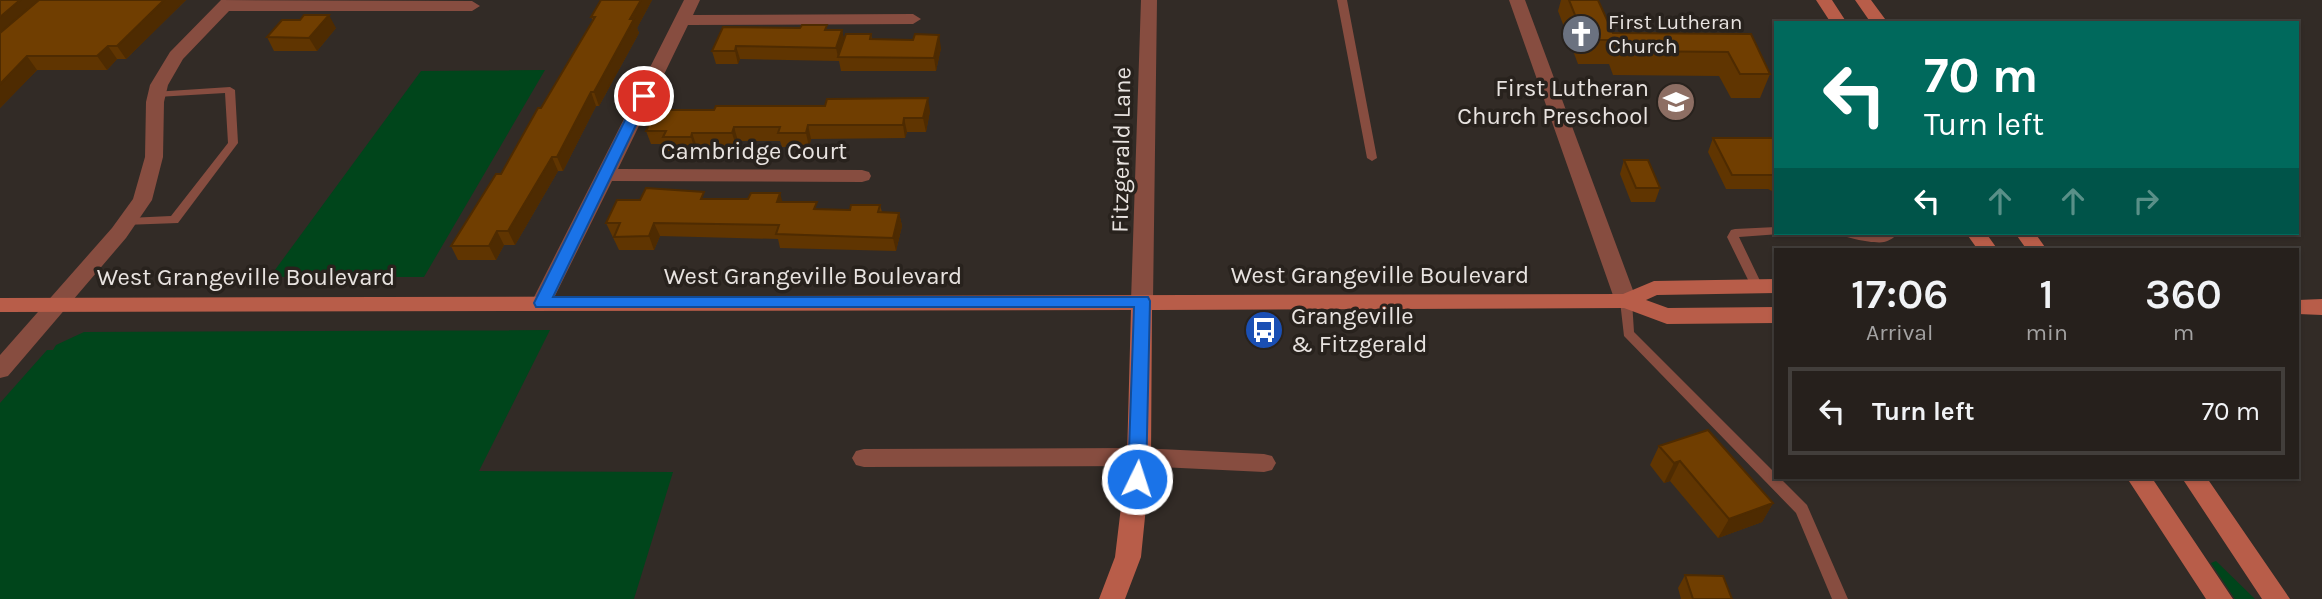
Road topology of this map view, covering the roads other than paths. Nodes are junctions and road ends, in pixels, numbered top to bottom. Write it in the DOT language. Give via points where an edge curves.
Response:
graph roads {
  1 [pos="692,0"];
  2 [pos="1149,0"];
  3 [pos="1342,0"];
  4 [pos="1517,0"];
  5 [pos="1824,0"];
  6 [pos="1863,0"];
  7 [pos="227,3"];
  8 [pos="472,6"];
  9 [pos="913,19"];
  10 [pos="682,20"];
  11 [pos="1838,21"];
  12 [pos="1879,21"];
  13 [pos="157,94"];
  14 [pos="1372,158"];
  15 [pos="604,175"];
  16 [pos="862,176"];
  17 [pos="128,222"];
  18 [pos="1774,231"];
  19 [pos="1856,235"];
  20 [pos="1889,235"];
  21 [pos="1766,287"];
  22 [pos="1142,301"];
  23 [pos="1626,301"];
  24 [pos="542,303"];
  25 [pos="0,304"];
  26 [pos="56,304"];
  27 [pos="2299,307"];
  28 [pos="2322,307"];
  29 [pos="1774,316"];
  30 [pos="0,370"];
  31 [pos="1139,457"];
  32 [pos="864,458"];
  33 [pos="1264,463"];
  34 [pos="2140,479"];
  35 [pos="2195,479"];
  36 [pos="1112,599"];
  37 [pos="1840,599"];
  38 [pos="2220,599"];
  39 [pos="2277,599"];
  1 -- 10 [label="street"];
  2 -- 22 [label="street, Fitzgerald Lane"];
  3 -- 14 [label="lane"];
  4 -- 23 [label="street"];
  5 -- 11 [label="main road"];
  6 -- 12 [label="main road"];
  7 -- 8 [label="street"];
  7 -- 13 [label="street" via="176,56"];
  9 -- 10 [label="street"];
  10 -- 15 [label="street"];
  13 -- 17 [label="street" via="152,169 142,200"];
  13 -- 17 [label="lane" via="230,90 233,143 174,219"];
  15 -- 16 [label="street, Cambridge Court"];
  15 -- 24 [label="street"];
  17 -- 26 [label="street"];
  18 -- 21 [label="lane" via="1735,233 1733,237"];
  19 -- 20 [label="lane" via="1881,239"];
  21 -- 23 [label="main road, West Grangeville Boulevard" via="1654,288"];
  22 -- 23 [label="main road, West Grangeville Boulevard"];
  22 -- 24 [label="main road, West Grangeville Boulevard"];
  22 -- 31 [label="main road"];
  23 -- 29 [label="main road, West Grangeville Boulevard" via="1667,316"];
  23 -- 37 [label="lane" via="1628,333 1801,509"];
  24 -- 26 [label="main road, West Grangeville Boulevard"];
  25 -- 26 [label="main road, West Grangeville Boulevard"];
  26 -- 30 [label="street"];
  27 -- 28 [label="main road"];
  31 -- 32 [label="street"];
  31 -- 33 [label="street"];
  31 -- 36 [label="main road" via="1128,557"];
  34 -- 38 [label="main road"];
  35 -- 39 [label="main road"];
}
